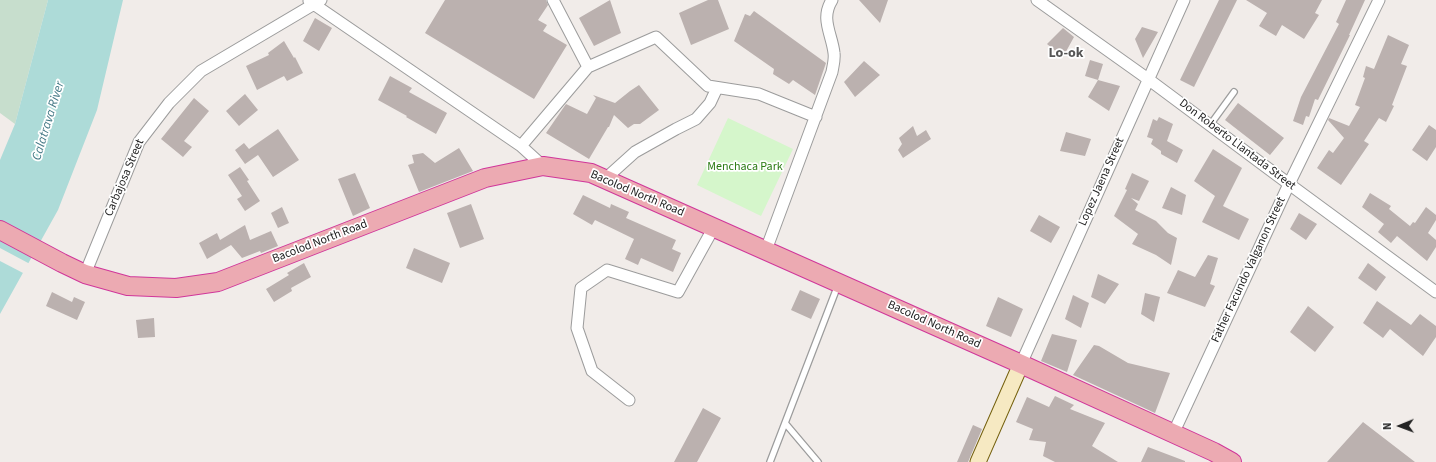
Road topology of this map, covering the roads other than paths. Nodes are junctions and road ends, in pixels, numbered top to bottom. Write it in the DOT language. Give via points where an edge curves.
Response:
graph roads {
  1 [pos="553,0"];
  2 [pos="832,0"];
  3 [pos="1037,0"];
  4 [pos="1184,0"];
  5 [pos="1379,0"];
  6 [pos="314,1"];
  7 [pos="588,67"];
  8 [pos="1148,79"];
  9 [pos="717,88"];
  10 [pos="1234,92"];
  11 [pos="816,117"];
  12 [pos="1210,125"];
  13 [pos="521,146"];
  14 [pos="543,166"];
  15 [pos="605,179"];
  16 [pos="1289,184"];
  17 [pos="714,227"];
  18 [pos="0,230"];
  19 [pos="766,250"];
  20 [pos="85,274"];
  21 [pos="839,283"];
  22 [pos="1436,292"];
  23 [pos="1020,364"];
  24 [pos="629,400"];
  25 [pos="785,423"];
  26 [pos="1174,434"];
  27 [pos="770,462"];
  28 [pos="818,462"];
  29 [pos="978,462"];
  30 [pos="1232,462"];
  1 -- 7 [label="street"];
  2 -- 11 [label="street" via="828,7 827,22 834,53 832,72"];
  3 -- 8 [label="street, Don Roberto Llantada Street"];
  4 -- 8 [label="street, Lopez Jaena Street"];
  5 -- 16 [label="street, Father Facundo Valganon Street"];
  6 -- 13 [label="street"];
  6 -- 20 [label="street, Carbajosa Street" via="201,72 169,103 139,142"];
  7 -- 9 [label="street" via="656,37 708,86"];
  7 -- 13 [label="street"];
  8 -- 12 [label="street, Don Roberto Llantada Street"];
  8 -- 23 [label="street, Lopez Jaena Street"];
  9 -- 11 [label="street" via="759,94"];
  9 -- 15 [label="street" via="710,103 696,119 635,152"];
  10 -- 12 [label="lane"];
  11 -- 19 [label="street"];
  12 -- 16 [label="street, Don Roberto Llantada Street"];
  13 -- 14 [label="street"];
  14 -- 15 [label="highway, Bacolod North Road" via="591,173"];
  14 -- 20 [label="highway, Bacolod North Road" via="485,178 218,282 176,288 128,286"];
  15 -- 17 [label="highway, Bacolod North Road"];
  16 -- 22 [label="street, Don Roberto Llantada Street"];
  16 -- 26 [label="street, Father Facundo Valganon Street"];
  17 -- 19 [label="highway, Bacolod North Road"];
  17 -- 24 [label="street" via="678,292 607,270 581,288 577,328 592,371"];
  18 -- 20 [label="highway, Bacolod North Road"];
  19 -- 21 [label="highway, Bacolod North Road"];
  21 -- 23 [label="highway, Bacolod North Road"];
  21 -- 25 [label="lane"];
  23 -- 26 [label="highway, Bacolod North Road"];
  23 -- 29 [label="main road"];
  25 -- 27 [label="lane"];
  25 -- 28 [label="lane"];
  26 -- 30 [label="highway, Bacolod North Road"];
}
